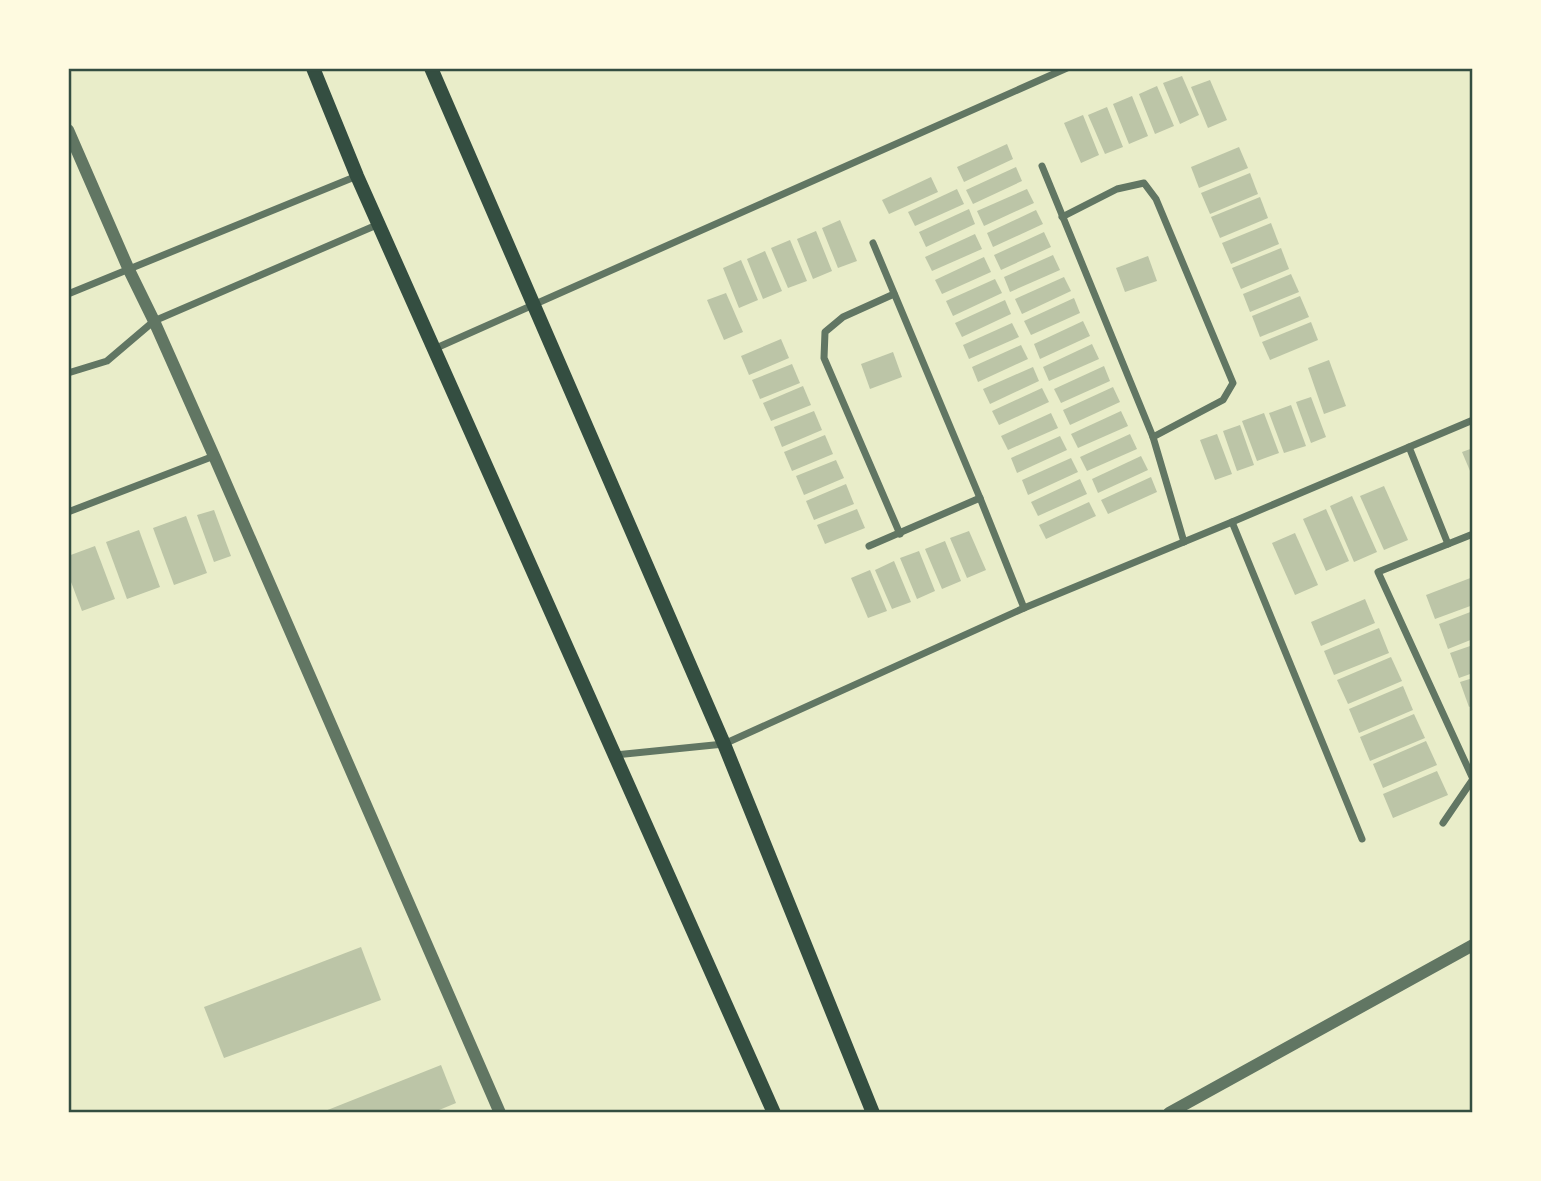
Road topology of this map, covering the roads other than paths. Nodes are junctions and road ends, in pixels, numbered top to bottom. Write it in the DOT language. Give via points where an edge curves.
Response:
graph roads {
  1 [pos="313,68"];
  2 [pos="431,68"];
  3 [pos="1067,68"];
  4 [pos="68,130"];
  5 [pos="1042,166"];
  6 [pos="357,176"];
  7 [pos="1062,216"];
  8 [pos="379,224"];
  9 [pos="873,243"];
  10 [pos="129,270"];
  11 [pos="894,293"];
  12 [pos="68,294"];
  13 [pos="533,306"];
  14 [pos="154,321"];
  15 [pos="434,349"];
  16 [pos="68,373"];
  17 [pos="1473,420"];
  18 [pos="1153,437"];
  19 [pos="1409,447"];
  20 [pos="214,456"];
  21 [pos="980,498"];
  22 [pos="68,512"];
  23 [pos="1232,522"];
  24 [pos="900,534"];
  25 [pos="1473,534"];
  26 [pos="1184,542"];
  27 [pos="1448,544"];
  28 [pos="869,545"];
  29 [pos="1024,608"];
  30 [pos="724,744"];
  31 [pos="615,755"];
  32 [pos="1473,779"];
  33 [pos="1443,823"];
  34 [pos="1362,839"];
  35 [pos="1473,945"];
  36 [pos="500,1113"];
  37 [pos="774,1113"];
  38 [pos="873,1113"];
  39 [pos="1169,1113"];
  1 -- 6 [label="main road"];
  2 -- 13 [label="main road"];
  3 -- 13 [label="street"];
  4 -- 10 [label="street"];
  5 -- 7 [label="street"];
  6 -- 8 [label="main road"];
  6 -- 10 [label="street"];
  7 -- 18 [label="street"];
  7 -- 18 [label="street" via="1117,189 1144,183 1156,199 1219,348 1233,383 1223,400"];
  8 -- 14 [label="street"];
  8 -- 15 [label="main road"];
  9 -- 11 [label="street"];
  10 -- 12 [label="street"];
  10 -- 14 [label="street"];
  11 -- 21 [label="street"];
  11 -- 24 [label="street" via="844,317 825,332 824,358"];
  13 -- 15 [label="street"];
  13 -- 30 [label="main road"];
  14 -- 16 [label="street" via="107,361"];
  14 -- 20 [label="street"];
  15 -- 31 [label="main road"];
  17 -- 19 [label="street"];
  18 -- 26 [label="street"];
  19 -- 23 [label="street"];
  19 -- 27 [label="street"];
  20 -- 22 [label="street"];
  20 -- 36 [label="street"];
  21 -- 24 [label="street"];
  21 -- 29 [label="street"];
  23 -- 26 [label="street"];
  23 -- 34 [label="street"];
  24 -- 28 [label="street"];
  25 -- 27 [label="street"];
  26 -- 29 [label="street"];
  27 -- 32 [label="street" via="1378,572"];
  29 -- 30 [label="street"];
  30 -- 31 [label="street"];
  30 -- 38 [label="main road"];
  31 -- 37 [label="main road"];
  32 -- 33 [label="street"];
  35 -- 39 [label="street"];
}
